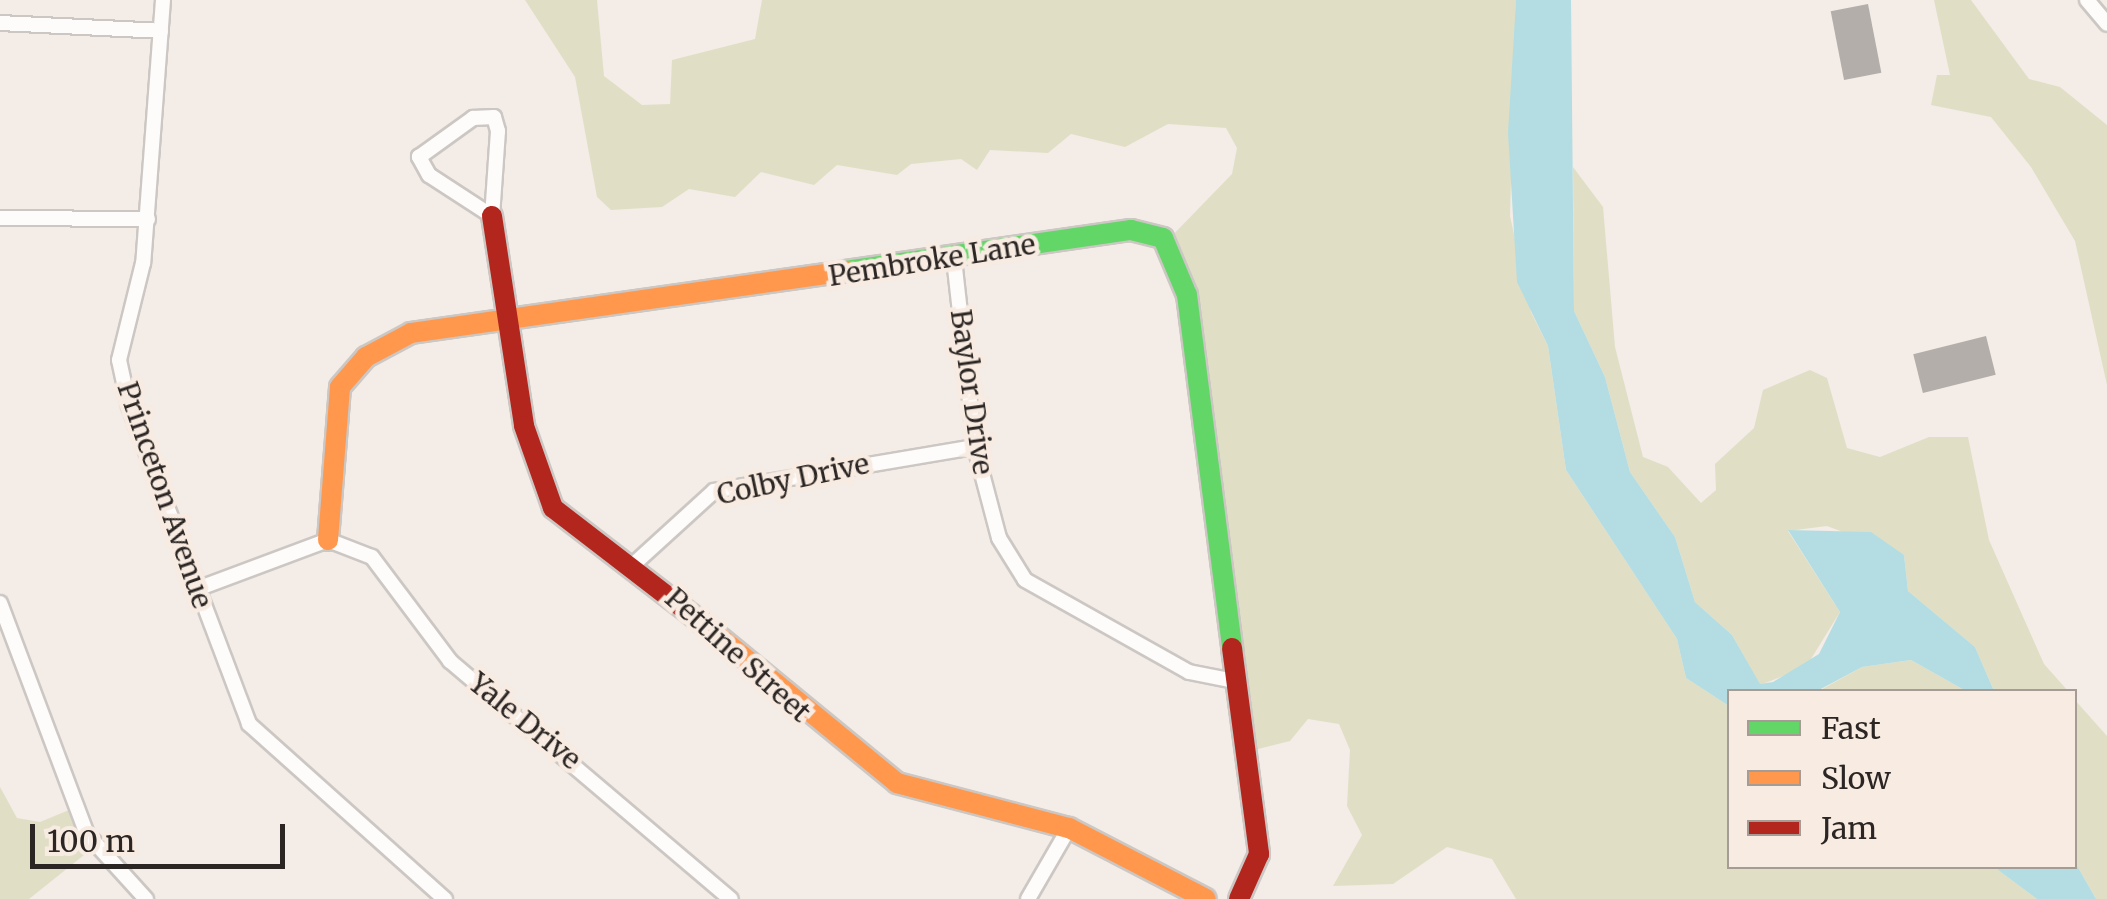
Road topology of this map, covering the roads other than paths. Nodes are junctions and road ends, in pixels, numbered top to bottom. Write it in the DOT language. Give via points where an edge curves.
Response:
graph roads {
  1 [pos="163,0"];
  2 [pos="2087,0"];
  3 [pos="0,23"];
  4 [pos="2107,24"];
  5 [pos="161,31"];
  6 [pos="492,216"];
  7 [pos="0,218"];
  8 [pos="148,220"];
  9 [pos="954,260"];
  10 [pos="510,316"];
  11 [pos="975,446"];
  12 [pos="328,540"];
  13 [pos="635,562"];
  14 [pos="197,590"];
  15 [pos="0,603"];
  16 [pos="1234,681"];
  17 [pos="1069,828"];
  18 [pos="146,899"];
  19 [pos="445,899"];
  20 [pos="731,899"];
  21 [pos="1028,899"];
  22 [pos="1206,899"];
  23 [pos="1239,899"];
  1 -- 5 [label="street, Princeton Avenue"];
  2 -- 4 [label="street"];
  3 -- 5 [label="street"];
  5 -- 8 [label="street, Princeton Avenue"];
  6 -- 6 [label="street, Pettine Street" via="429,175 419,156 472,118 494,117 498,131"];
  6 -- 10 [label="street, Pettine Street"];
  7 -- 8 [label="street"];
  8 -- 14 [label="street, Princeton Avenue" via="119,360"];
  9 -- 10 [label="street, Pembroke Lane"];
  9 -- 11 [label="street, Baylor Drive"];
  9 -- 16 [label="street, Pembroke Lane" via="1131,230 1163,238 1188,294"];
  10 -- 12 [label="street, Pembroke Lane" via="411,333 366,357 340,387"];
  10 -- 13 [label="street, Pettine Street" via="537,481 554,508"];
  11 -- 13 [label="street, Colby Drive" via="714,491"];
  11 -- 16 [label="street, Baylor Drive" via="999,538 1025,580 1189,672"];
  12 -- 14 [label="street"];
  12 -- 20 [label="street, Yale Drive" via="372,558 450,661"];
  13 -- 17 [label="street, Pettine Street" via="897,783"];
  14 -- 19 [label="street, Princeton Avenue" via="249,724"];
  15 -- 18 [label="street" via="87,834"];
  16 -- 23 [label="street, Pembroke Lane" via="1259,854"];
  17 -- 21 [label="street"];
  17 -- 22 [label="street, Pettine Street"];
}
